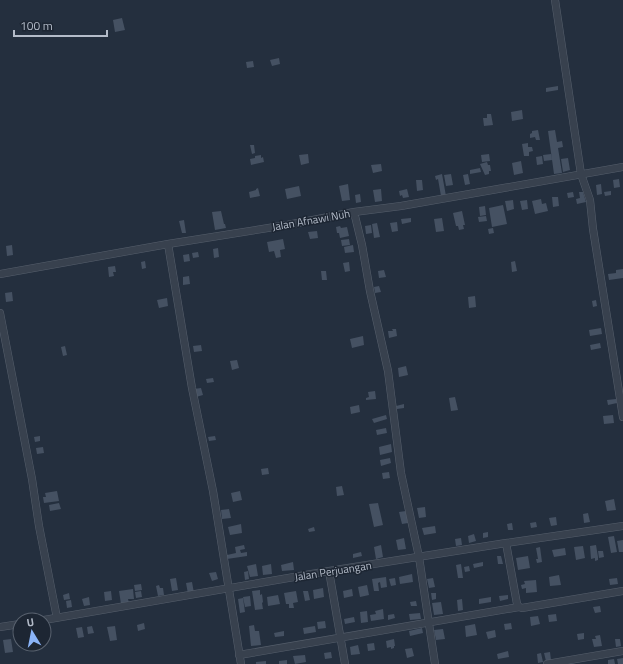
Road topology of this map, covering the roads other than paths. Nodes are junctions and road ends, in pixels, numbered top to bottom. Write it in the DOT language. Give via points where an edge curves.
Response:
graph roads {
  1 [pos="555,0"];
  2 [pos="623,167"];
  3 [pos="581,174"];
  4 [pos="354,212"];
  5 [pos="168,244"];
  6 [pos="0,274"];
  7 [pos="0,313"];
  8 [pos="623,418"];
  9 [pos="623,526"];
  10 [pos="506,543"];
  11 [pos="419,557"];
  12 [pos="329,571"];
  13 [pos="228,589"];
  14 [pos="623,591"];
  15 [pos="519,607"];
  16 [pos="57,618"];
  17 [pos="52,619"];
  18 [pos="429,622"];
  19 [pos="12,625"];
  20 [pos="0,627"];
  21 [pos="340,637"];
  22 [pos="623,651"];
  23 [pos="239,654"];
  24 [pos="241,664"];
  25 [pos="345,664"];
  26 [pos="435,664"];
  27 [pos="547,664"];
  1 -- 3 [label="street"];
  2 -- 3 [label="street, Jalan Afnawi Nuh"];
  3 -- 4 [label="street, Jalan Afnawi Nuh"];
  3 -- 8 [label="street" via="590,200"];
  4 -- 5 [label="street, Jalan Afnawi Nuh"];
  4 -- 11 [label="street" via="388,371 401,474"];
  5 -- 6 [label="street, Jalan Afnawi Nuh"];
  5 -- 13 [label="street" via="192,388 213,491"];
  7 -- 16 [label="street"];
  9 -- 10 [label="street, Jalan Perjuangan"];
  10 -- 11 [label="street, Jalan Perjuangan"];
  10 -- 15 [label="street"];
  11 -- 12 [label="street, Jalan Perjuangan"];
  11 -- 18 [label="street"];
  12 -- 13 [label="street, Jalan Perjuangan"];
  12 -- 21 [label="street"];
  13 -- 16 [label="street, Jalan Perjuangan"];
  13 -- 23 [label="street"];
  14 -- 15 [label="street"];
  15 -- 18 [label="street"];
  16 -- 17 [label="street, Jalan Perjuangan"];
  18 -- 21 [label="street"];
  18 -- 26 [label="street"];
  19 -- 20 [label="street"];
  21 -- 23 [label="street"];
  21 -- 25 [label="street"];
  22 -- 27 [label="street"];
  23 -- 24 [label="street"];
}
